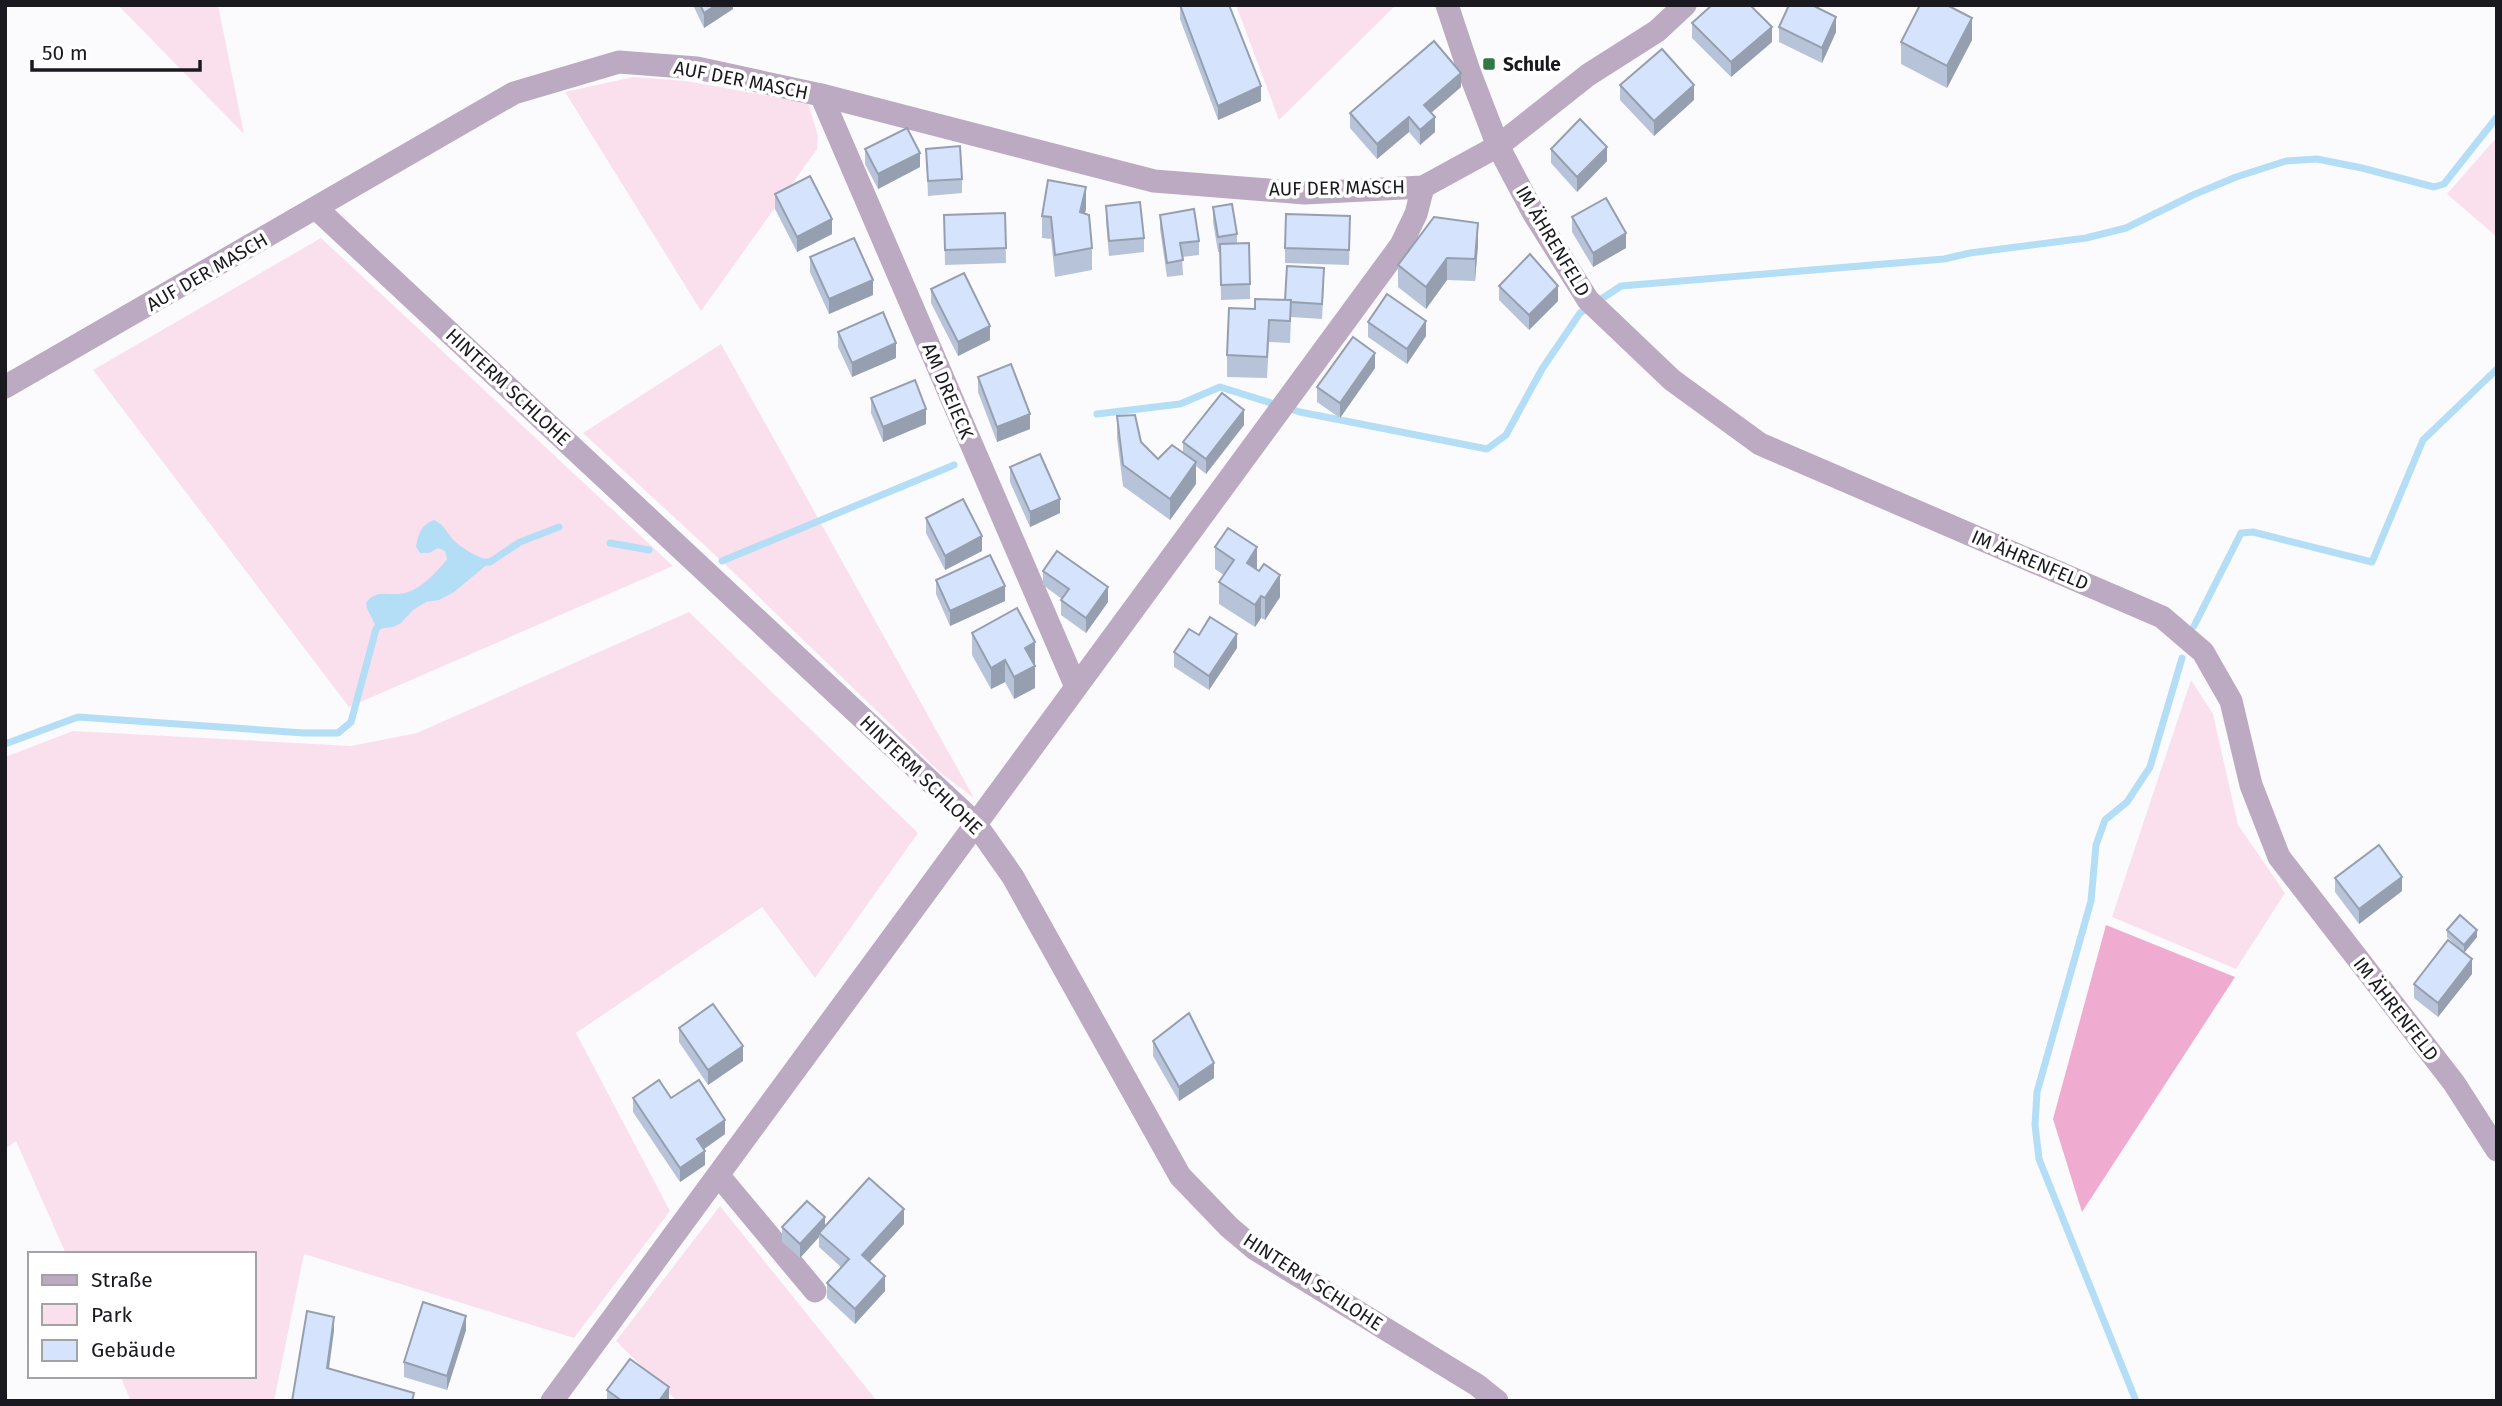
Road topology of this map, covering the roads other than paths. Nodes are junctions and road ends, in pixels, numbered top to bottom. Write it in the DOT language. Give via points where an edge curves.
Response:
graph roads {
  1 [pos="1447,5"];
  2 [pos="1685,5"];
  3 [pos="821,95"];
  4 [pos="1498,146"];
  5 [pos="1423,187"];
  6 [pos="317,209"];
  7 [pos="5,387"];
  8 [pos="1076,687"];
  9 [pos="975,823"];
  10 [pos="2497,1150"];
  11 [pos="719,1175"];
  12 [pos="815,1292"];
  13 [pos="552,1401"];
  14 [pos="1497,1401"];
  1 -- 4 [label="street, IM ÄHRENFELD"];
  2 -- 4 [label="street" via="1657,31 1588,75"];
  3 -- 5 [label="street, AUF DER MASCH" via="1154,181 1306,193"];
  3 -- 6 [label="street, AUF DER MASCH" via="697,68 620,62 514,93"];
  3 -- 8 [label="street, AM DREIECK"];
  4 -- 5 [label="street"];
  4 -- 10 [label="street, IM ÄHRENFELD" via="1534,214 1596,308 1672,380 1760,444 2162,617 2203,652 2231,701 2251,785 2279,857 2454,1083"];
  5 -- 8 [label="street" via="1401,245"];
  6 -- 7 [label="street, AUF DER MASCH"];
  6 -- 9 [label="street, HINTERM SCHLOHE"];
  8 -- 9 [label="street"];
  9 -- 11 [label="street"];
  9 -- 14 [label="street, HINTERM SCHLOHE" via="1013,877 1180,1176 1255,1248"];
  11 -- 12 [label="street"];
  11 -- 13 [label="street"];
}
